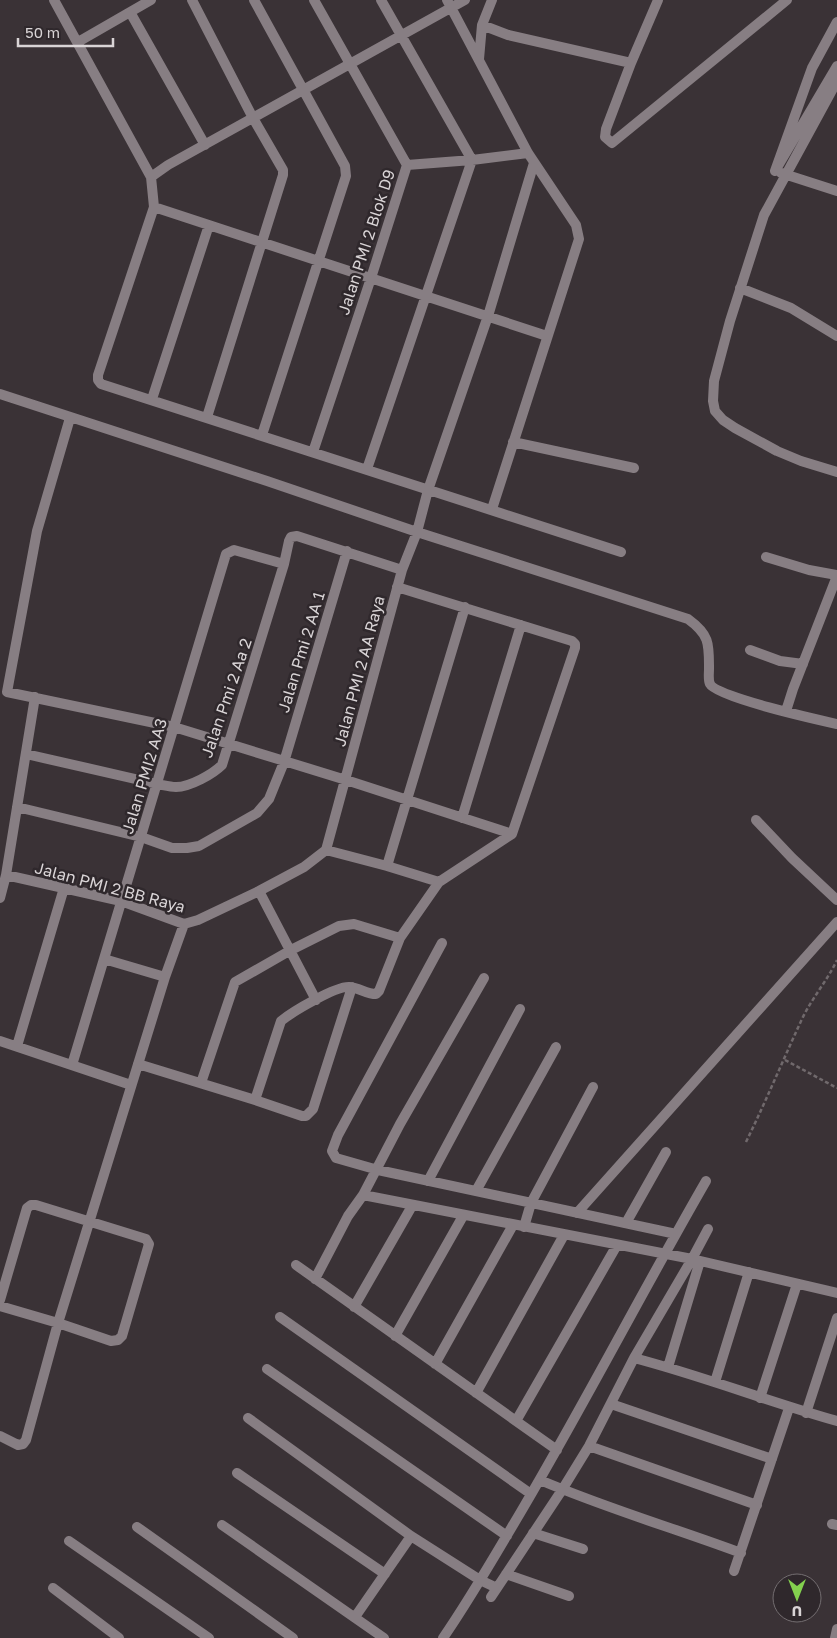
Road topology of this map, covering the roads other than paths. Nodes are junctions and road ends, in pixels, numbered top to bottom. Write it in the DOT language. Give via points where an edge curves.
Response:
graph roads {
  1 [pos="54,0"];
  2 [pos="151,0"];
  3 [pos="192,0"];
  4 [pos="254,0"];
  5 [pos="314,0"];
  6 [pos="381,0"];
  7 [pos="465,0"];
  8 [pos="492,0"];
  9 [pos="658,0"];
  10 [pos="787,0"];
  11 [pos="449,4"];
  12 [pos="130,12"];
  13 [pos="837,22"];
  14 [pos="482,25"];
  15 [pos="401,35"];
  16 [pos="78,42"];
  17 [pos="479,60"];
  18 [pos="631,63"];
  19 [pos="350,64"];
  20 [pos="837,66"];
  21 [pos="837,81"];
  22 [pos="304,90"];
  23 [pos="253,118"];
  24 [pos="205,145"];
  25 [pos="528,153"];
  26 [pos="472,160"];
  27 [pos="534,163"];
  28 [pos="407,165"];
  29 [pos="776,171"];
  30 [pos="151,177"];
  31 [pos="837,190"];
  32 [pos="154,207"];
  33 [pos="209,225"];
  34 [pos="262,242"];
  35 [pos="318,261"];
  36 [pos="371,278"];
  37 [pos="740,288"];
  38 [pos="426,296"];
  39 [pos="488,316"];
  40 [pos="548,336"];
  41 [pos="837,336"];
  42 [pos="0,394"];
  43 [pos="152,399"];
  44 [pos="206,417"];
  45 [pos="70,418"];
  46 [pos="262,435"];
  47 [pos="513,442"];
  48 [pos="313,452"];
  49 [pos="634,468"];
  50 [pos="367,469"];
  51 [pos="837,472"];
  52 [pos="428,490"];
  53 [pos="492,509"];
  54 [pos="417,532"];
  55 [pos="347,552"];
  56 [pos="621,552"];
  57 [pos="766,557"];
  58 [pos="284,564"];
  59 [pos="402,570"];
  60 [pos="837,576"];
  61 [pos="397,587"];
  62 [pos="465,607"];
  63 [pos="521,625"];
  64 [pos="750,650"];
  65 [pos="803,664"];
  66 [pos="35,697"];
  67 [pos="786,711"];
  68 [pos="837,724"];
  69 [pos="174,727"];
  70 [pos="229,745"];
  71 [pos="26,754"];
  72 [pos="284,762"];
  73 [pos="346,780"];
  74 [pos="157,784"];
  75 [pos="407,801"];
  76 [pos="17,807"];
  77 [pos="462,818"];
  78 [pos="756,820"];
  79 [pos="512,834"];
  80 [pos="141,838"];
  81 [pos="326,850"];
  82 [pos="387,866"];
  83 [pos="6,875"];
  84 [pos="439,882"];
  85 [pos="64,888"];
  86 [pos="259,891"];
  87 [pos="0,898"];
  88 [pos="837,900"];
  89 [pos="121,902"];
  90 [pos="837,922"];
  91 [pos="184,924"];
  92 [pos="400,938"];
  93 [pos="442,943"];
  94 [pos="291,950"];
  95 [pos="104,958"];
  96 [pos="165,977"];
  97 [pos="484,978"];
  98 [pos="352,987"];
  99 [pos="316,1000"];
  100 [pos="520,1009"];
  101 [pos="0,1041"];
  102 [pos="17,1046"];
  103 [pos="556,1047"];
  104 [pos="138,1064"];
  105 [pos="72,1065"];
  106 [pos="201,1083"];
  107 [pos="131,1085"];
  108 [pos="594,1087"];
  109 [pos="256,1100"];
  110 [pos="666,1152"];
  111 [pos="378,1170"];
  112 [pos="428,1181"];
  113 [pos="706,1181"];
  114 [pos="476,1191"];
  115 [pos="363,1196"];
  116 [pos="531,1203"];
  117 [pos="412,1206"];
  118 [pos="576,1213"];
  119 [pos="462,1216"];
  120 [pos="89,1222"];
  121 [pos="626,1224"];
  122 [pos="513,1225"];
  123 [pos="524,1227"];
  124 [pos="708,1229"];
  125 [pos="676,1234"];
  126 [pos="564,1235"];
  127 [pos="617,1245"];
  128 [pos="664,1254"];
  129 [pos="696,1260"];
  130 [pos="296,1265"];
  131 [pos="749,1272"];
  132 [pos="315,1279"];
  133 [pos="797,1284"];
  134 [pos="837,1293"];
  135 [pos="0,1300"];
  136 [pos="0,1306"];
  137 [pos="354,1307"];
  138 [pos="280,1317"];
  139 [pos="837,1318"];
  140 [pos="58,1323"];
  141 [pos="395,1336"];
  142 [pos="634,1358"];
  143 [pos="435,1364"];
  144 [pos="668,1366"];
  145 [pos="266,1369"];
  146 [pos="715,1382"];
  147 [pos="476,1393"];
  148 [pos="760,1398"];
  149 [pos="611,1404"];
  150 [pos="790,1408"];
  151 [pos="806,1412"];
  152 [pos="248,1418"];
  153 [pos="516,1421"];
  154 [pos="837,1421"];
  155 [pos="0,1436"];
  156 [pos="589,1446"];
  157 [pos="557,1450"];
  158 [pos="772,1459"];
  159 [pos="237,1473"];
  160 [pos="540,1480"];
  161 [pos="562,1490"];
  162 [pos="531,1494"];
  163 [pos="757,1504"];
  164 [pos="222,1525"];
  165 [pos="137,1527"];
  166 [pos="533,1533"];
  167 [pos="411,1536"];
  168 [pos="507,1536"];
  169 [pos="69,1541"];
  170 [pos="583,1550"];
  171 [pos="740,1553"];
  172 [pos="734,1571"];
  173 [pos="385,1574"];
  174 [pos="506,1574"];
  175 [pos="480,1580"];
  176 [pos="53,1588"];
  177 [pos="569,1596"];
  178 [pos="355,1617"];
  179 [pos="837,1629"];
  180 [pos="119,1638"];
  181 [pos="209,1638"];
  182 [pos="293,1638"];
  183 [pos="384,1638"];
  184 [pos="443,1638"];
  185 [pos="835,1638"];
  1 -- 16 [label="street"];
  2 -- 12 [label="street"];
  3 -- 23 [label="street"];
  4 -- 22 [label="street"];
  5 -- 19 [label="street, Jalan PMI 2 Blok D9"];
  6 -- 15 [label="street"];
  7 -- 11 [label="street"];
  8 -- 14 [label="street"];
  9 -- 18 [label="street"];
  10 -- 18 [label="street" via="612,143 606,139 606,129"];
  11 -- 15 [label="street"];
  11 -- 17 [label="street"];
  12 -- 16 [label="street"];
  12 -- 24 [label="street"];
  13 -- 29 [label="street" via="812,68"];
  14 -- 17 [label="street"];
  14 -- 18 [label="street" via="504,34"];
  15 -- 19 [label="street"];
  15 -- 26 [label="street"];
  16 -- 30 [label="street"];
  17 -- 25 [label="street"];
  19 -- 22 [label="street"];
  19 -- 28 [label="street, Jalan PMI 2 Blok D9"];
  20 -- 29 [label="street"];
  21 -- 37 [label="street" via="764,215"];
  22 -- 23 [label="street"];
  22 -- 35 [label="street" via="345,166 346,176"];
  23 -- 24 [label="street"];
  23 -- 34 [label="street" via="284,175"];
  24 -- 30 [label="street"];
  25 -- 26 [label="street"];
  25 -- 27 [label="street"];
  26 -- 28 [label="street"];
  26 -- 38 [label="street"];
  27 -- 39 [label="street, Jalan PMI 2 AA Raya"];
  27 -- 40 [label="street" via="576,226 579,239"];
  28 -- 36 [label="street, Jalan PMI 2 Blok D9"];
  29 -- 31 [label="street"];
  30 -- 32 [label="street"];
  32 -- 33 [label="street"];
  32 -- 43 [label="street" via="98,375 101,384"];
  33 -- 34 [label="street"];
  33 -- 43 [label="street"];
  34 -- 35 [label="street"];
  34 -- 44 [label="street"];
  35 -- 36 [label="street"];
  35 -- 46 [label="street"];
  36 -- 38 [label="street"];
  36 -- 48 [label="street, Jalan PMI 2 Blok D9"];
  37 -- 41 [label="street" via="791,308"];
  37 -- 51 [label="street" via="714,381 715,411 722,420 777,451"];
  38 -- 39 [label="street"];
  38 -- 50 [label="street"];
  39 -- 40 [label="street"];
  39 -- 52 [label="street, Jalan PMI 2 AA Raya"];
  40 -- 47 [label="street"];
  42 -- 45 [label="street"];
  43 -- 44 [label="street"];
  44 -- 46 [label="street"];
  45 -- 54 [label="street"];
  45 -- 66 [label="street" via="37,531 7,692"];
  46 -- 48 [label="street"];
  47 -- 49 [label="street"];
  47 -- 53 [label="street"];
  48 -- 50 [label="street"];
  50 -- 52 [label="street"];
  52 -- 53 [label="street"];
  52 -- 54 [label="street, Jalan PMI 2 AA Raya"];
  53 -- 56 [label="street"];
  54 -- 59 [label="street, Jalan PMI 2 AA Raya"];
  54 -- 67 [label="street" via="688,619 703,631 713,688"];
  55 -- 58 [label="street, Jalan Pmi 2 Aa 2" via="294,536 289,541"];
  55 -- 59 [label="street"];
  55 -- 72 [label="street, Jalan Pmi 2 AA 1"];
  57 -- 60 [label="street"];
  58 -- 69 [label="street, Jalan PMI2 AA3" via="234,550 226,554"];
  58 -- 70 [label="street, Jalan Pmi 2 Aa 2"];
  59 -- 61 [label="street, Jalan PMI 2 AA Raya"];
  60 -- 65 [label="street"];
  61 -- 62 [label="street"];
  61 -- 73 [label="street, Jalan PMI 2 AA Raya"];
  62 -- 63 [label="street"];
  62 -- 75 [label="street"];
  63 -- 77 [label="street"];
  63 -- 79 [label="street" via="572,641 575,648"];
  64 -- 65 [label="street" via="780,661"];
  65 -- 67 [label="street"];
  66 -- 69 [label="street"];
  66 -- 71 [label="street"];
  67 -- 68 [label="street"];
  69 -- 70 [label="street"];
  69 -- 74 [label="street, Jalan PMI2 AA3"];
  70 -- 72 [label="street"];
  70 -- 74 [label="street, Jalan Pmi 2 Aa 2" via="222,765 216,771 187,786"];
  71 -- 74 [label="street, Jalan Pmi 2 Aa 2"];
  71 -- 76 [label="street"];
  72 -- 73 [label="street"];
  72 -- 80 [label="street, Jalan Pmi 2 AA 1" via="269,799 257,814 199,846 172,848"];
  73 -- 75 [label="street"];
  73 -- 81 [label="street"];
  74 -- 80 [label="street, Jalan PMI2 AA3"];
  75 -- 77 [label="street"];
  75 -- 82 [label="street"];
  76 -- 80 [label="street, Jalan Pmi 2 AA 1"];
  76 -- 83 [label="street"];
  77 -- 79 [label="street"];
  78 -- 88 [label="street"];
  79 -- 84 [label="street"];
  80 -- 89 [label="street, Jalan PMI2 AA3"];
  81 -- 82 [label="street"];
  81 -- 86 [label="street, Jalan PMI 2 BB Raya" via="304,867"];
  82 -- 84 [label="street"];
  83 -- 85 [label="street, Jalan PMI 2 BB Raya"];
  83 -- 87 [label="street"];
  84 -- 92 [label="street"];
  85 -- 89 [label="street, Jalan PMI 2 BB Raya"];
  85 -- 102 [label="street"];
  86 -- 91 [label="street, Jalan PMI 2 BB Raya"];
  86 -- 94 [label="street"];
  89 -- 91 [label="street, Jalan PMI 2 BB Raya"];
  89 -- 95 [label="street, Jalan PMI2 AA3"];
  90 -- 118 [label="street"];
  91 -- 96 [label="street"];
  92 -- 94 [label="street" via="346,924"];
  92 -- 98 [label="street" via="380,990 372,994"];
  93 -- 111 [label="street" via="332,1151 336,1158"];
  94 -- 99 [label="street"];
  94 -- 106 [label="street" via="235,982"];
  95 -- 96 [label="street"];
  95 -- 105 [label="street, Jalan PMI2 AA3"];
  96 -- 104 [label="street"];
  97 -- 111 [label="street" via="400,1124"];
  98 -- 99 [label="street" via="344,987"];
  98 -- 109 [label="street" via="310,1114 302,1116"];
  99 -- 109 [label="street" via="281,1021"];
  100 -- 112 [label="street"];
  101 -- 102 [label="street"];
  102 -- 105 [label="street"];
  103 -- 114 [label="street"];
  104 -- 106 [label="street"];
  104 -- 107 [label="street"];
  105 -- 107 [label="street"];
  106 -- 109 [label="street"];
  107 -- 120 [label="street"];
  108 -- 116 [label="street"];
  110 -- 121 [label="street"];
  111 -- 112 [label="street"];
  111 -- 115 [label="street"];
  112 -- 114 [label="street"];
  113 -- 125 [label="street"];
  114 -- 116 [label="street"];
  115 -- 117 [label="street"];
  115 -- 132 [label="street" via="348,1216"];
  116 -- 118 [label="street"];
  116 -- 123 [label="street"];
  117 -- 119 [label="street"];
  117 -- 137 [label="street"];
  118 -- 121 [label="street"];
  119 -- 122 [label="street"];
  119 -- 141 [label="street"];
  120 -- 135 [label="street" via="36,1205 27,1208"];
  120 -- 140 [label="street"];
  120 -- 140 [label="street" via="146,1239 149,1244 122,1336 111,1341"];
  121 -- 125 [label="street"];
  122 -- 123 [label="street"];
  122 -- 143 [label="street"];
  123 -- 126 [label="street"];
  124 -- 129 [label="street"];
  125 -- 128 [label="street"];
  126 -- 127 [label="street"];
  126 -- 147 [label="street"];
  127 -- 128 [label="street"];
  127 -- 153 [label="street"];
  128 -- 129 [label="street"];
  128 -- 157 [label="street"];
  129 -- 131 [label="street"];
  129 -- 142 [label="street"];
  129 -- 144 [label="street"];
  130 -- 132 [label="street"];
  131 -- 133 [label="street"];
  131 -- 146 [label="street"];
  132 -- 137 [label="street"];
  133 -- 134 [label="street"];
  133 -- 148 [label="street"];
  136 -- 140 [label="street"];
  137 -- 141 [label="street"];
  138 -- 162 [label="street"];
  139 -- 151 [label="street"];
  140 -- 155 [label="street" via="26,1440 18,1445"];
  141 -- 143 [label="street"];
  142 -- 144 [label="street"];
  142 -- 149 [label="street"];
  143 -- 147 [label="street"];
  144 -- 146 [label="street"];
  145 -- 168 [label="street"];
  146 -- 148 [label="street"];
  147 -- 153 [label="street"];
  148 -- 150 [label="street"];
  149 -- 156 [label="street"];
  149 -- 158 [label="street"];
  150 -- 151 [label="street"];
  150 -- 158 [label="street"];
  151 -- 154 [label="street"];
  152 -- 167 [label="street"];
  153 -- 157 [label="street"];
  156 -- 161 [label="street"];
  156 -- 163 [label="street"];
  157 -- 160 [label="street"];
  158 -- 163 [label="street"];
  159 -- 173 [label="street"];
  160 -- 161 [label="street"];
  160 -- 162 [label="street"];
  161 -- 166 [label="street"];
  161 -- 171 [label="street"];
  162 -- 168 [label="street"];
  163 -- 171 [label="street"];
  164 -- 178 [label="street"];
  165 -- 182 [label="street"];
  166 -- 170 [label="street"];
  166 -- 174 [label="street"];
  167 -- 173 [label="street"];
  167 -- 175 [label="street"];
  168 -- 175 [label="street"];
  169 -- 181 [label="street"];
  171 -- 172 [label="street"];
  173 -- 178 [label="street"];
  174 -- 175 [label="street" via="494,1592"];
  174 -- 177 [label="street"];
  175 -- 184 [label="street"];
  176 -- 180 [label="street"];
  178 -- 183 [label="street"];
  179 -- 185 [label="street"];
}
